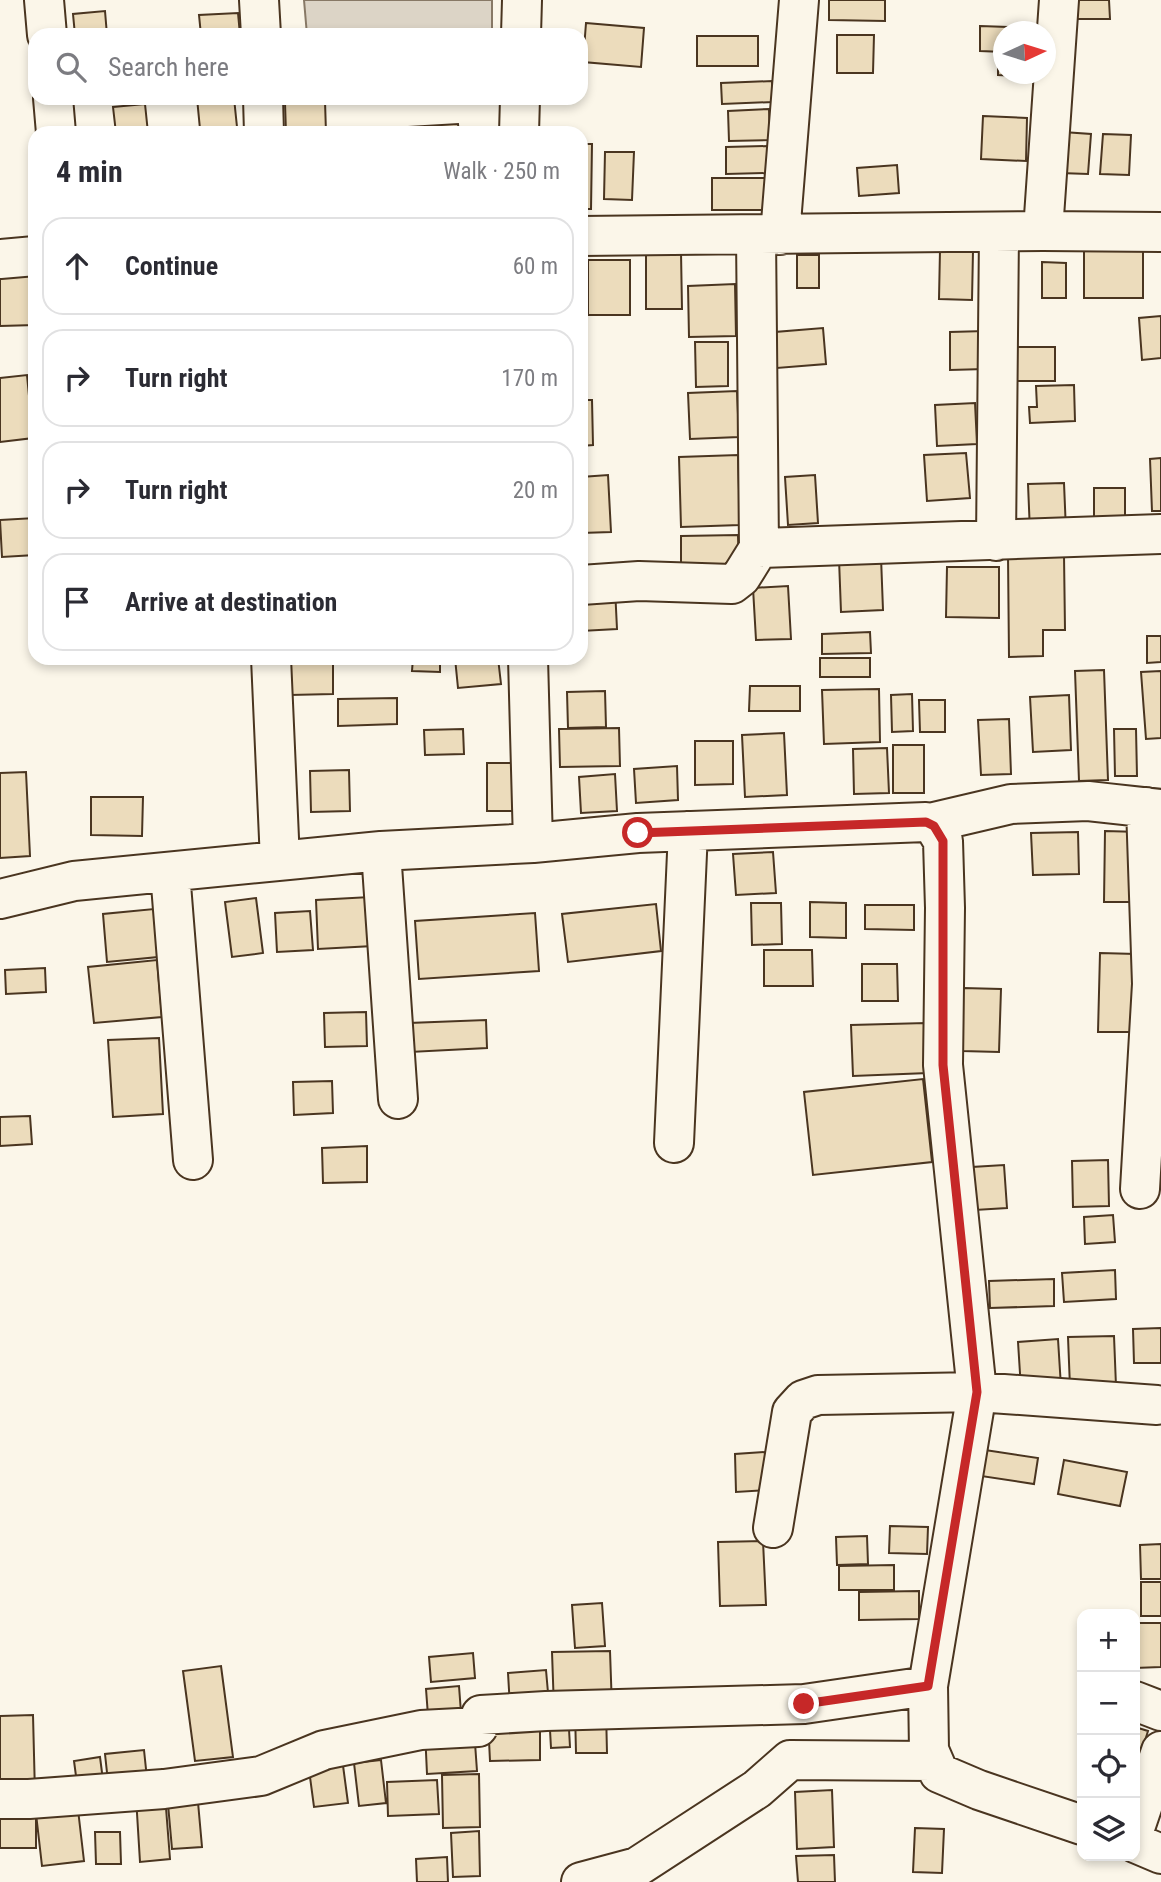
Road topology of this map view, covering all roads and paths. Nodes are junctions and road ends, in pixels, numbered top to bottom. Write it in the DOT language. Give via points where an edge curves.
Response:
graph roads {
  1 [pos="44,0"];
  2 [pos="259,0"];
  3 [pos="522,0"];
  4 [pos="799,0"];
  5 [pos="1059,0"];
  6 [pos="46,28"];
  7 [pos="261,28"];
  8 [pos="521,28"];
  9 [pos="54,105"];
  10 [pos="263,105"];
  11 [pos="520,105"];
  12 [pos="55,126"];
  13 [pos="264,126"];
  14 [pos="519,126"];
  15 [pos="1043,231"];
  16 [pos="999,232"];
  17 [pos="1161,232"];
  18 [pos="768,235"];
  19 [pos="588,236"];
  20 [pos="28,257"];
  21 [pos="0,259"];
  22 [pos="1161,534"];
  23 [pos="996,541"];
  24 [pos="759,548"];
  25 [pos="588,585"];
  26 [pos="271,665"];
  27 [pos="528,665"];
  28 [pos="1154,808"];
  29 [pos="930,823"];
  30 [pos="688,831"];
  31 [pos="533,843"];
  32 [pos="382,851"];
  33 [pos="280,861"];
  34 [pos="170,872"];
  35 [pos="0,898"];
  36 [pos="398,1099"];
  37 [pos="674,1143"];
  38 [pos="193,1160"];
  39 [pos="1140,1189"];
  40 [pos="977,1392"];
  41 [pos="1157,1405"];
  42 [pos="773,1528"];
  43 [pos="928,1686"];
  44 [pos="1140,1703"];
  45 [pos="1161,1711"];
  46 [pos="1161,1751"];
  47 [pos="932,1761"];
  48 [pos="0,1799"];
  49 [pos="1140,1813"];
  50 [pos="1077,1823"];
  51 [pos="1140,1845"];
  52 [pos="1161,1854"];
  53 [pos="581,1882"];
  1 -- 6 [label="street"];
  2 -- 7 [label="street"];
  3 -- 8 [label="street"];
  4 -- 18 [label="street"];
  5 -- 15 [label="street"];
  9 -- 12 [label="street"];
  10 -- 13 [label="street"];
  11 -- 14 [label="street"];
  15 -- 16 [label="street"];
  15 -- 17 [label="street"];
  16 -- 18 [label="street"];
  16 -- 23 [label="street"];
  18 -- 19 [label="street"];
  18 -- 24 [label="street"];
  20 -- 21 [label="street"];
  22 -- 23 [label="street"];
  23 -- 24 [label="street"];
  24 -- 25 [label="street" via="741,578 732,584"];
  26 -- 33 [label="street"];
  27 -- 31 [label="street"];
  28 -- 29 [label="street" via="1088,801 1011,804"];
  28 -- 39 [label="street" via="1152,985"];
  29 -- 30 [label="street"];
  29 -- 40 [label="street" via="943,841 943,1065"];
  30 -- 31 [label="street"];
  30 -- 37 [label="street"];
  31 -- 32 [label="street"];
  32 -- 33 [label="street"];
  32 -- 36 [label="street"];
  33 -- 34 [label="street"];
  34 -- 35 [label="street" via="74,881"];
  34 -- 38 [label="street"];
  40 -- 41 [label="street"];
  40 -- 42 [label="street" via="818,1395 803,1400 792,1412"];
  40 -- 43 [label="street"];
  43 -- 47 [label="street"];
  43 -- 48 [label="street" via="804,1704 481,1715 478,1727 421,1730 324,1750 261,1776 164,1789"];
  44 -- 45 [label="street"];
  46 -- 49 [label="street"];
  47 -- 50 [label="street" via="939,1773"];
  47 -- 53 [label="street" via="789,1760 757,1789 637,1867"];
  51 -- 52 [label="street"];
}
